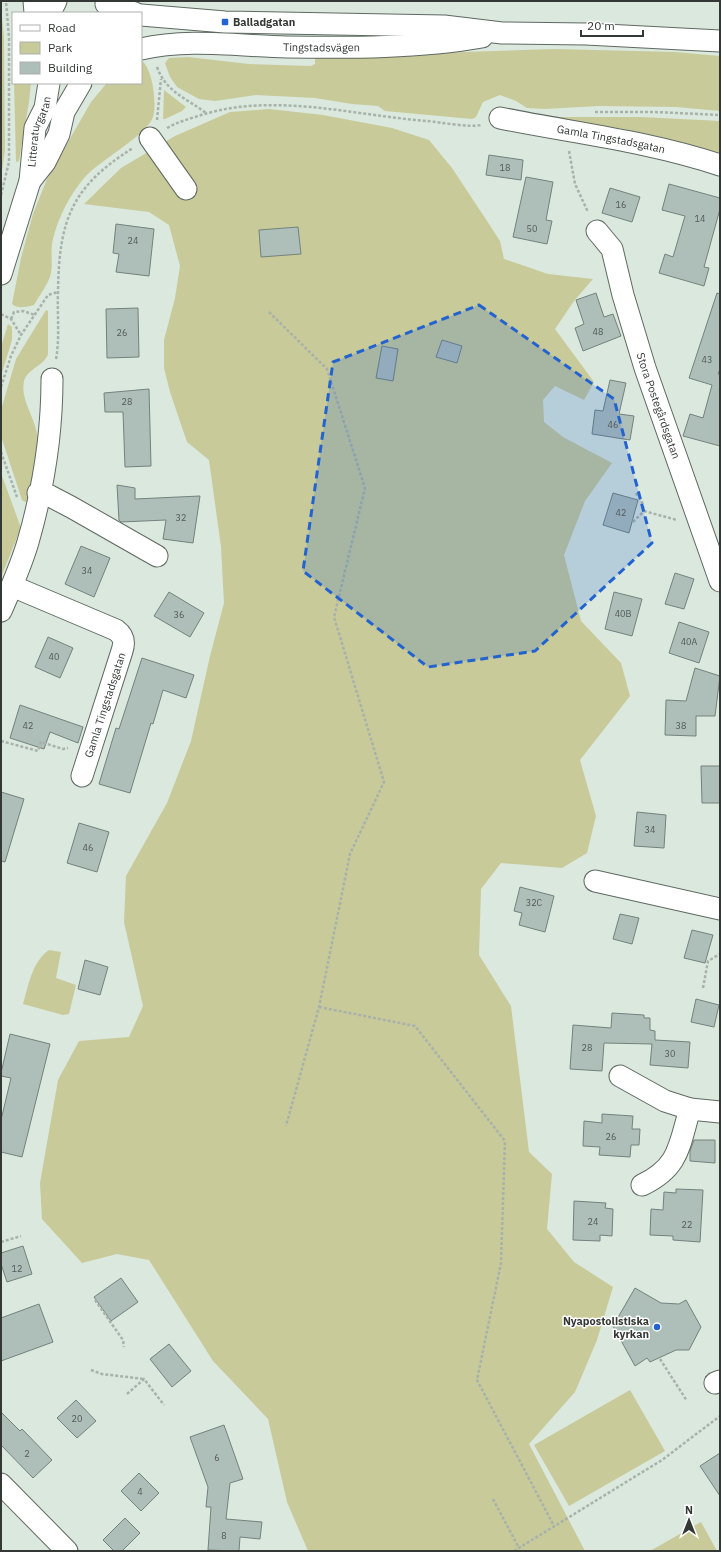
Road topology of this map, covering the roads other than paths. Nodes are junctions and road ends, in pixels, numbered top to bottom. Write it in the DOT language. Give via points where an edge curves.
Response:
graph roads {
  1 [pos="34,1"];
  2 [pos="56,1"];
  3 [pos="106,6"];
  4 [pos="35,12"];
  5 [pos="50,12"];
  6 [pos="131,12"];
  7 [pos="142,15"];
  8 [pos="502,33"];
  9 [pos="720,41"];
  10 [pos="142,49"];
  11 [pos="36,84"];
  12 [pos="50,84"];
  13 [pos="80,84"];
  14 [pos="97,84"];
  15 [pos="500,118"];
  16 [pos="35,128"];
  17 [pos="60,134"];
  18 [pos="153,136"];
  19 [pos="720,165"];
  20 [pos="30,181"];
  21 [pos="186,189"];
  22 [pos="597,231"];
  23 [pos="1,274"];
  24 [pos="52,378"];
  25 [pos="38,493"];
  26 [pos="157,556"];
  27 [pos="720,581"];
  28 [pos="12,586"];
  29 [pos="1,611"];
  30 [pos="82,776"];
  31 [pos="595,880"];
  32 [pos="720,909"];
  33 [pos="620,1076"];
  34 [pos="690,1109"];
  35 [pos="720,1112"];
  36 [pos="642,1185"];
  37 [pos="1,1484"];
  38 [pos="67,1551"];
  1 -- 4 [label="street"];
  2 -- 5 [label="street"];
  3 -- 6 [label="street"];
  7 -- 8 [label="street, Tingstadsvägen" via="225,22 444,26"];
  8 -- 9 [label="street, Tingstadsvägen" via="586,34"];
  8 -- 10 [label="street, Tingstadsvägen" via="447,43 288,47 172,44"];
  11 -- 16 [label="street"];
  12 -- 16 [label="street, Litteraturgatan" via="44,108"];
  13 -- 17 [label="street, Litteraturgatan" via="64,112"];
  14 -- 17 [label="street, Litteraturgatan" via="70,125"];
  15 -- 19 [label="street, Gamla Tingstadsgatan" via="684,153"];
  16 -- 20 [label="street, Litteraturgatan"];
  17 -- 20 [label="street, Litteraturgatan" via="45,162"];
  18 -- 21 [label="street"];
  20 -- 23 [label="street, Litteraturgatan"];
  22 -- 27 [label="street, Stora Postegårdsgatan" via="612,249 645,368"];
  24 -- 25 [label="street" via="52,420"];
  25 -- 26 [label="street" via="72,507"];
  25 -- 28 [label="street" via="28,543"];
  28 -- 29 [label="street"];
  28 -- 30 [label="street, Gamla Tingstadsgatan" via="116,630 124,641"];
  31 -- 32 [label="street"];
  33 -- 34 [label="street" via="665,1101"];
  34 -- 35 [label="street"];
  34 -- 36 [label="street" via="683,1140 668,1168"];
  37 -- 38 [label="street"];
}
